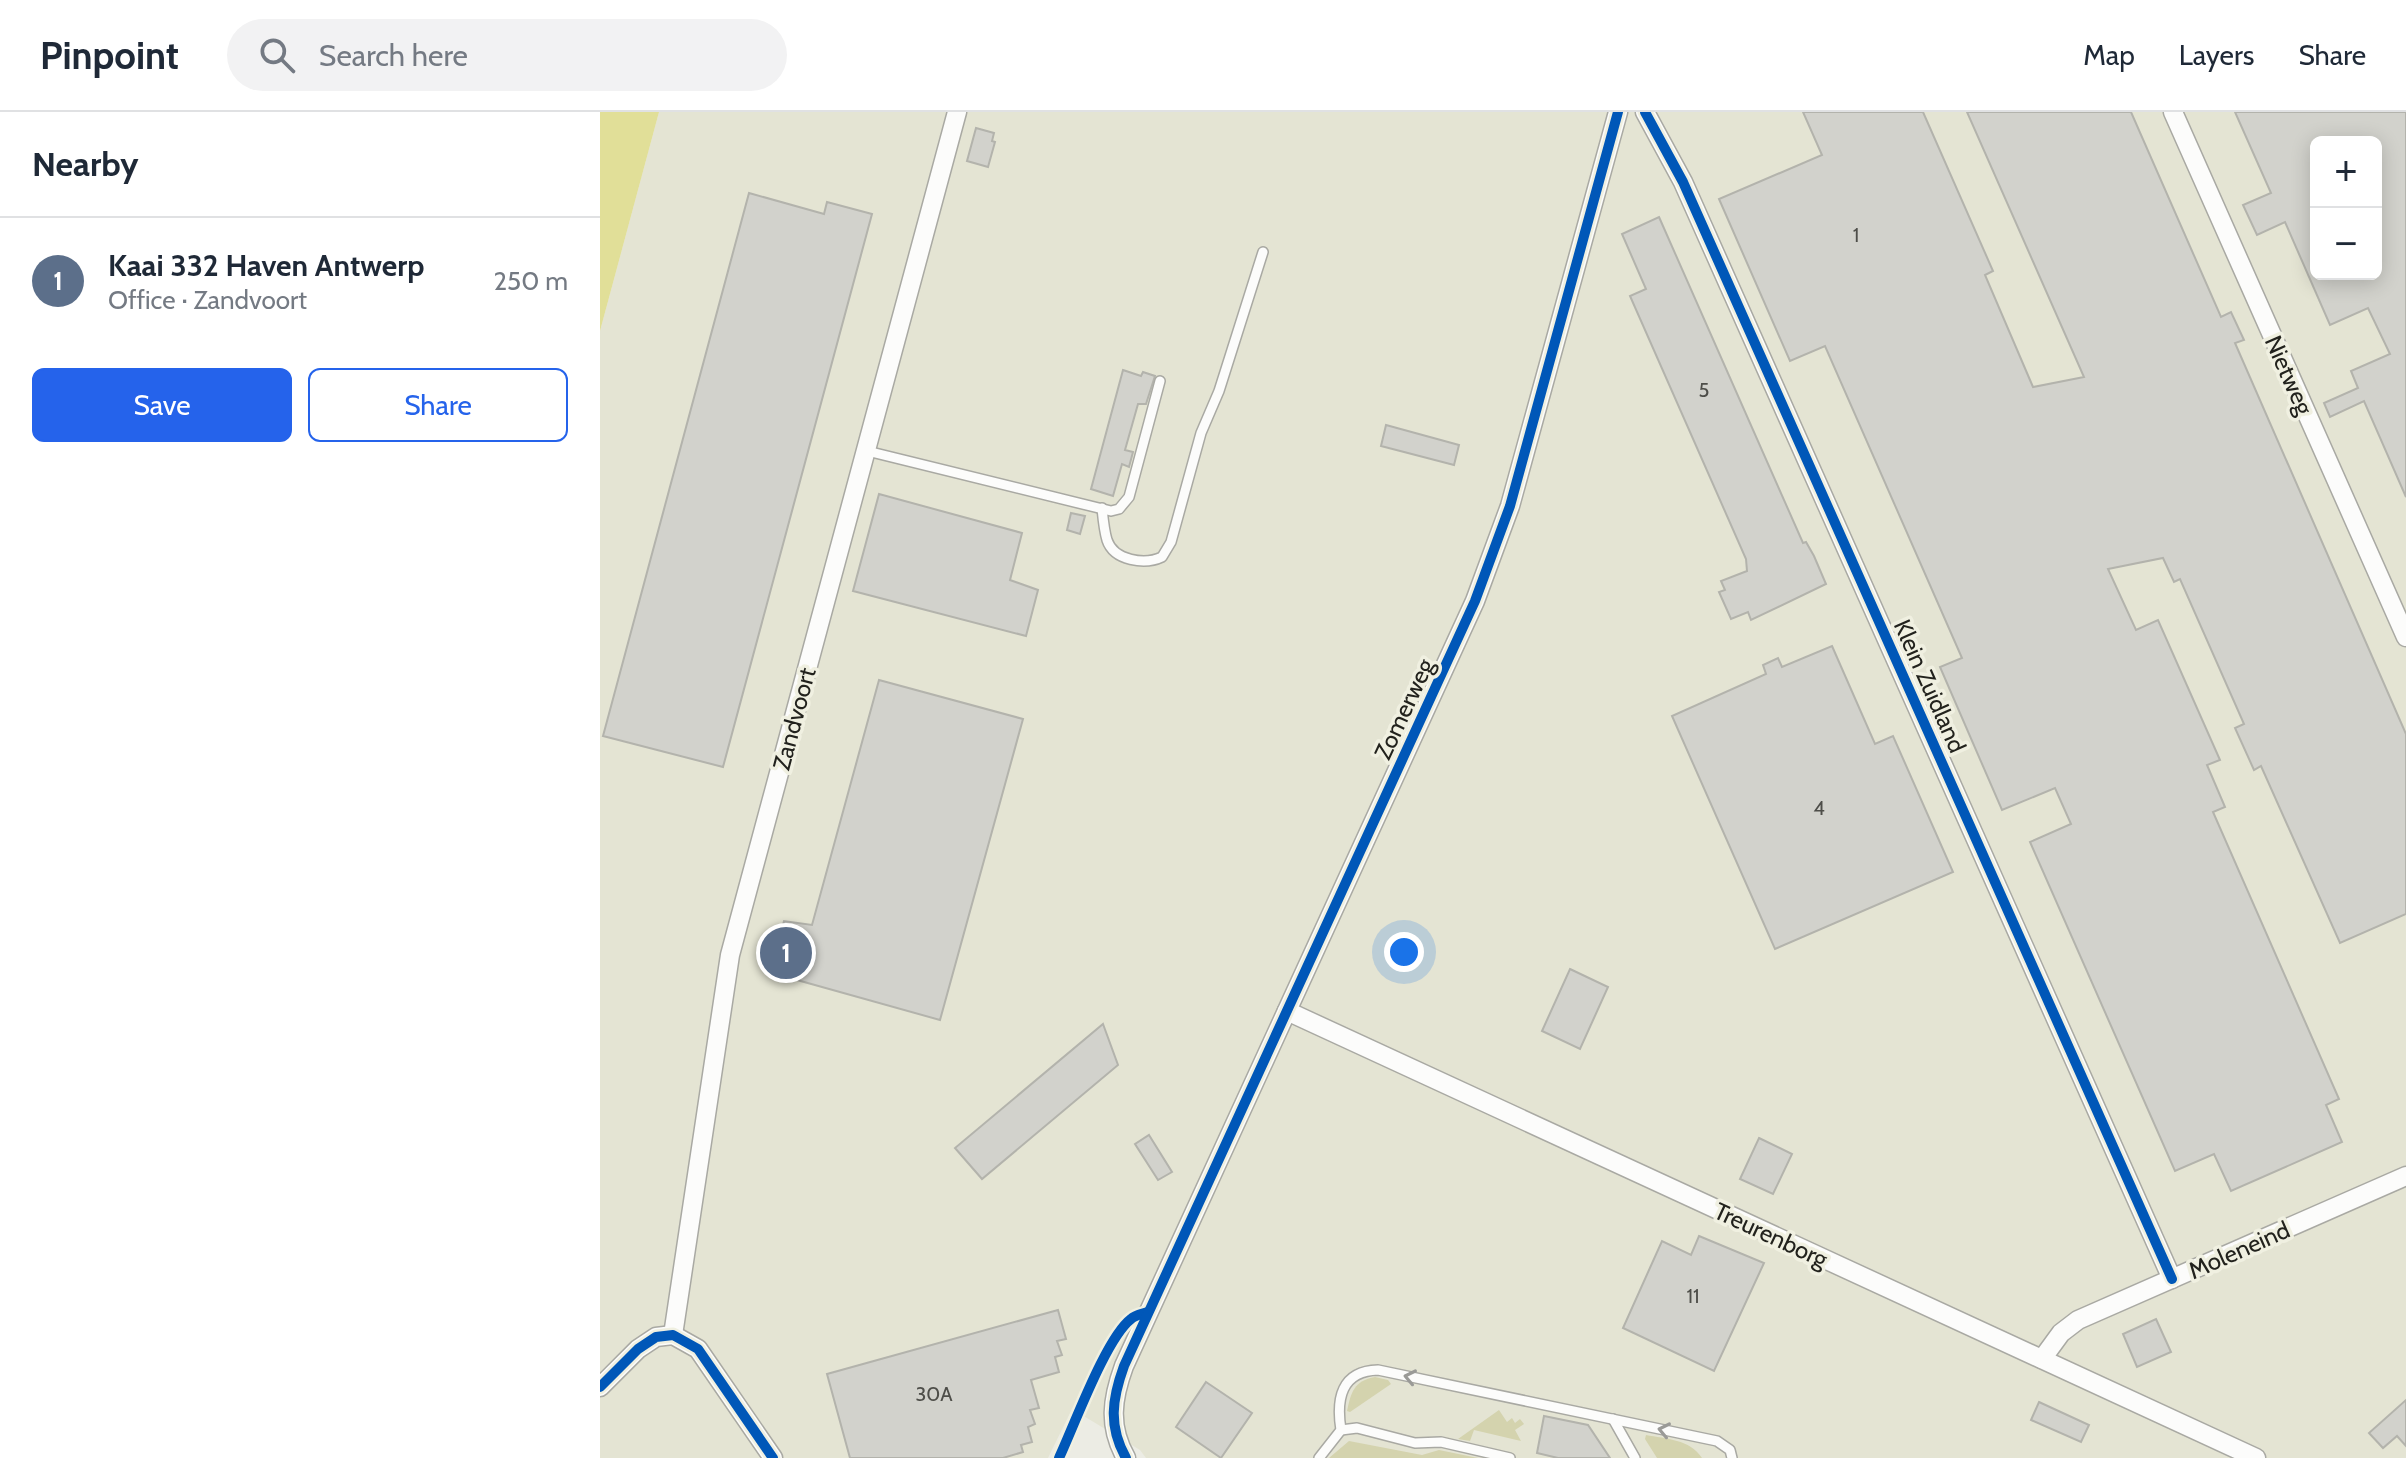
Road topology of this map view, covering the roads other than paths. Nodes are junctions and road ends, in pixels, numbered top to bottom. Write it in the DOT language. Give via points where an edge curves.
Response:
graph roads {
  1 [pos="957,112"];
  2 [pos="1618,112"];
  3 [pos="1645,112"];
  4 [pos="2173,112"];
  5 [pos="1263,252"];
  6 [pos="1160,381"];
  7 [pos="867,451"];
  8 [pos="1102,508"];
  9 [pos="2406,637"];
  10 [pos="1287,1011"];
  11 [pos="2406,1176"];
  12 [pos="2172,1279"];
  13 [pos="673,1335"];
  14 [pos="2042,1359"];
  15 [pos="600,1387"];
  16 [pos="1613,1419"];
  17 [pos="1341,1430"];
  18 [pos="773,1458"];
  19 [pos="1126,1458"];
  20 [pos="1319,1458"];
  21 [pos="1510,1458"];
  22 [pos="1635,1458"];
  23 [pos="1732,1458"];
  24 [pos="2256,1458"];
  1 -- 7 [label="street, Zandvoort"];
  2 -- 10 [label="street, Zomerweg" via="1492,560"];
  3 -- 12 [label="street, Klein Zuidland" via="1690,196"];
  4 -- 9 [label="street, Nietweg"];
  5 -- 8 [label="lane" via="1162,557 1143,562 1121,555 1108,543"];
  6 -- 8 [label="lane" via="1126,504 1111,511"];
  7 -- 8 [label="lane"];
  7 -- 13 [label="street, Zandvoort" via="730,955"];
  10 -- 14 [label="street, Treurenborg"];
  10 -- 19 [label="street, Zomerweg" via="1154,1296 1114,1395 1112,1418"];
  11 -- 12 [label="street, Moleneind"];
  12 -- 14 [label="street, Moleneind" via="2078,1320"];
  13 -- 15 [label="street" via="656,1337 638,1349"];
  13 -- 18 [label="street" via="698,1349"];
  14 -- 24 [label="street, Treurenborg"];
  16 -- 17 [label="lane, one-way" via="1378,1370 1363,1371 1344,1386 1338,1412"];
  16 -- 22 [label="lane"];
  23 -- 16 [label="lane, one-way" via="1717,1441"];
  17 -- 20 [label="lane"];
  17 -- 21 [label="lane" via="1357,1428"];
}
